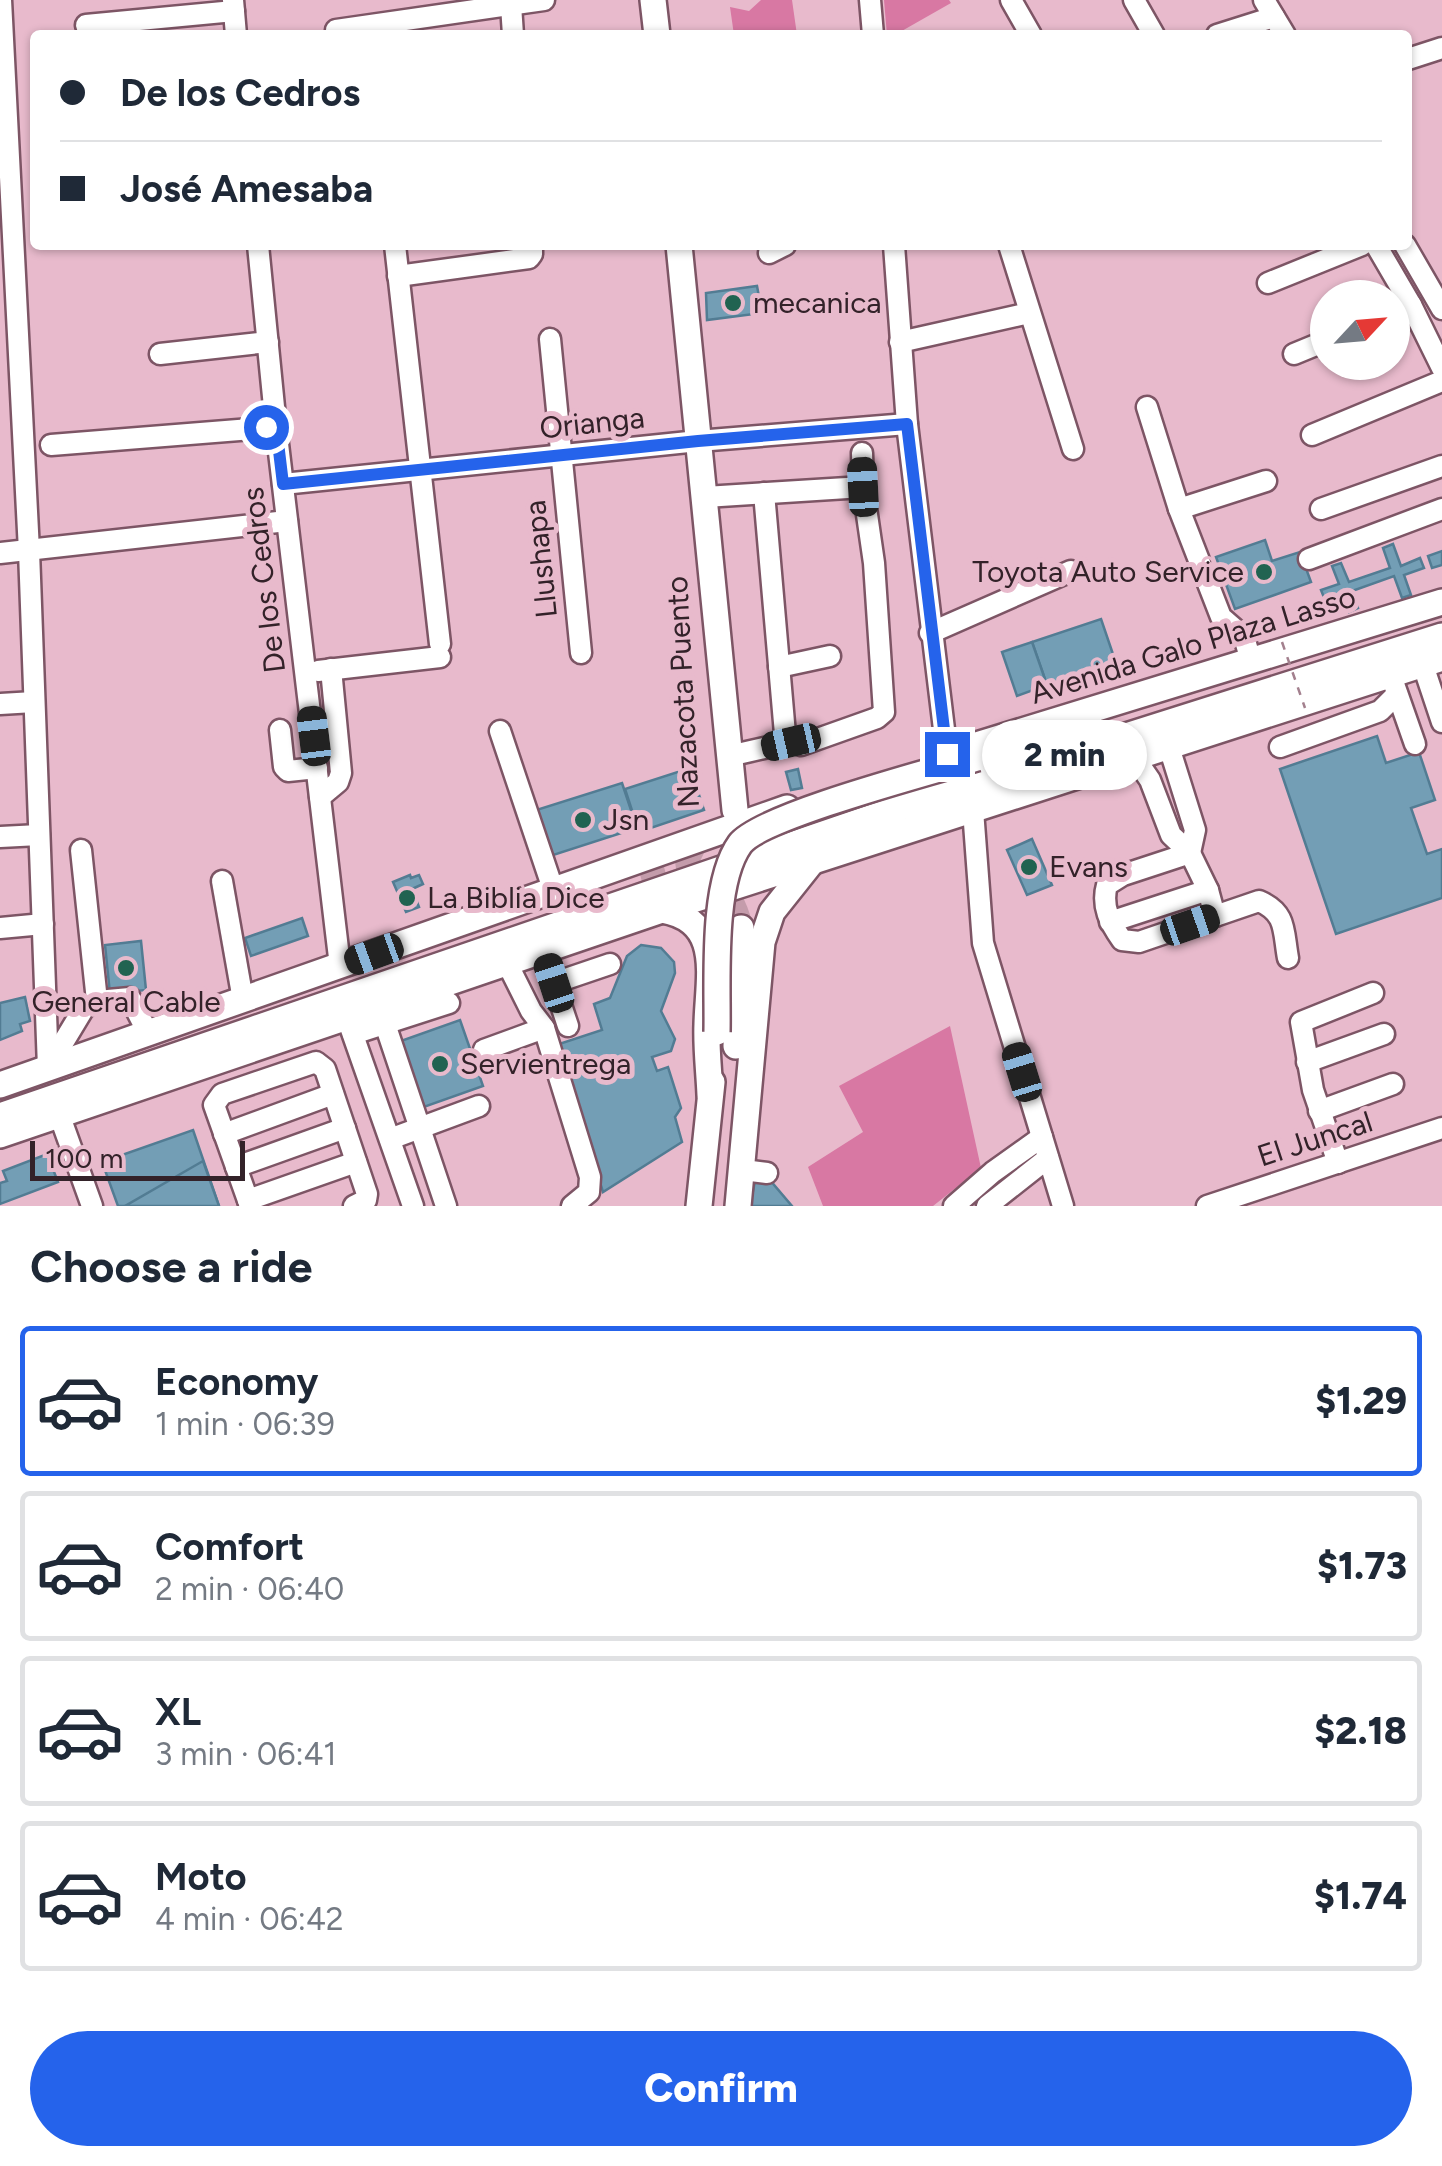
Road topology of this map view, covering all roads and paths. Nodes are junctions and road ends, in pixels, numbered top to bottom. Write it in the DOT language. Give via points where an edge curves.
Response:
graph roads {
  1 [pos="1,0"];
  2 [pos="544,0"];
  3 [pos="654,0"];
  4 [pos="870,0"];
  5 [pos="1011,0"];
  6 [pos="1134,0"];
  7 [pos="511,4"];
  8 [pos="233,6"];
  9 [pos="1274,17"];
  10 [pos="86,25"];
  11 [pos="336,30"];
  12 [pos="514,30"];
  13 [pos="657,30"];
  14 [pos="873,30"];
  15 [pos="1028,30"];
  16 [pos="1151,30"];
  17 [pos="1234,30"];
  18 [pos="1442,48"];
  19 [pos="1412,58"];
  20 [pos="259,250"];
  21 [pos="395,250"];
  22 [pos="679,250"];
  23 [pos="894,250"];
  24 [pos="1010,250"];
  25 [pos="1350,250"];
  26 [pos="1378,250"];
  27 [pos="1409,250"];
  28 [pos="531,251"];
  29 [pos="398,276"];
  30 [pos="1390,280"];
  31 [pos="1268,283"];
  32 [pos="1442,309"];
  33 [pos="1029,313"];
  34 [pos="1410,321"];
  35 [pos="550,338"];
  36 [pos="268,342"];
  37 [pos="900,342"];
  38 [pos="1310,347"];
  39 [pos="160,354"];
  40 [pos="1294,354"];
  41 [pos="1442,368"];
  42 [pos="1442,381"];
  43 [pos="1147,407"];
  44 [pos="907,424"];
  45 [pos="276,426"];
  46 [pos="1312,435"];
  47 [pos="698,441"];
  48 [pos="52,444"];
  49 [pos="1073,449"];
  50 [pos="862,453"];
  51 [pos="560,457"];
  52 [pos="1442,466"];
  53 [pos="420,472"];
  54 [pos="1266,481"];
  55 [pos="283,484"];
  56 [pos="863,487"];
  57 [pos="764,493"];
  58 [pos="705,497"];
  59 [pos="1179,509"];
  60 [pos="1442,509"];
  61 [pos="1321,510"];
  62 [pos="287,521"];
  63 [pos="711,546"];
  64 [pos="28,551"];
  65 [pos="0,553"];
  66 [pos="1309,559"];
  67 [pos="1071,571"];
  68 [pos="1442,602"];
  69 [pos="1442,623"];
  70 [pos="930,633"];
  71 [pos="1442,636"];
  72 [pos="1282,642"];
  73 [pos="580,653"];
  74 [pos="830,656"];
  75 [pos="1250,660"];
  76 [pos="1432,662"];
  77 [pos="780,667"];
  78 [pos="331,669"];
  79 [pos="306,672"];
  80 [pos="1394,685"];
  81 [pos="1438,699"];
  82 [pos="34,702"];
  83 [pos="0,704"];
  84 [pos="1305,708"];
  85 [pos="1442,722"];
  86 [pos="1040,726"];
  87 [pos="280,730"];
  88 [pos="500,731"];
  89 [pos="791,742"];
  90 [pos="1414,744"];
  91 [pos="1280,746"];
  92 [pos="742,752"];
  93 [pos="1171,753"];
  94 [pos="947,754"];
  95 [pos="1139,764"];
  96 [pos="317,768"];
  97 [pos="320,798"];
  98 [pos="736,810"];
  99 [pos="973,810"];
  100 [pos="763,816"];
  101 [pos="715,832"];
  102 [pos="39,835"];
  103 [pos="0,837"];
  104 [pos="81,850"];
  105 [pos="1190,853"];
  106 [pos="811,863"];
  107 [pos="626,873"];
  108 [pos="222,881"];
  109 [pos="553,889"];
  110 [pos="1208,890"];
  111 [pos="662,910"];
  112 [pos="1215,916"];
  113 [pos="1110,922"];
  114 [pos="43,924"];
  115 [pos="0,928"];
  116 [pos="741,928"];
  117 [pos="443,930"];
  118 [pos="543,951"];
  119 [pos="1288,958"];
  120 [pos="507,964"];
  121 [pos="610,964"];
  122 [pos="340,966"];
  123 [pos="554,983"];
  124 [pos="1373,993"];
  125 [pos="243,1000"];
  126 [pos="97,1001"];
  127 [pos="448,1003"];
  128 [pos="385,1024"];
  129 [pos="350,1026"];
  130 [pos="568,1026"];
  131 [pos="544,1028"];
  132 [pos="148,1033"];
  133 [pos="1384,1034"];
  134 [pos="484,1050"];
  135 [pos="1307,1062"];
  136 [pos="48,1068"];
  137 [pos="1393,1084"];
  138 [pos="0,1086"];
  139 [pos="333,1094"];
  140 [pos="710,1094"];
  141 [pos="0,1100"];
  142 [pos="480,1106"];
  143 [pos="1319,1112"];
  144 [pos="60,1114"];
  145 [pos="0,1116"];
  146 [pos="345,1128"];
  147 [pos="420,1128"];
  148 [pos="1442,1128"];
  149 [pos="224,1134"];
  150 [pos="0,1135"];
  151 [pos="1042,1137"];
  152 [pos="390,1139"];
  153 [pos="1048,1158"];
  154 [pos="356,1162"];
  155 [pos="1338,1162"];
  156 [pos="236,1168"];
  157 [pos="992,1172"];
  158 [pos="1005,1191"];
  159 [pos="249,1203"];
  160 [pos="92,1206"];
  161 [pos="354,1206"];
  162 [pos="413,1206"];
  163 [pos="446,1206"];
  164 [pos="572,1206"];
  165 [pos="699,1206"];
  166 [pos="725,1206"];
  167 [pos="738,1206"];
  168 [pos="954,1206"];
  169 [pos="987,1206"];
  170 [pos="1063,1206"];
  171 [pos="1207,1206"];
  1 -- 64 [label="street"];
  2 -- 7 [label="street"];
  3 -- 13 [label="main road"];
  4 -- 14 [label="street"];
  5 -- 15 [label="street"];
  6 -- 16 [label="street"];
  7 -- 11 [label="street"];
  7 -- 12 [label="street"];
  8 -- 10 [label="street"];
  9 -- 17 [label="street"];
  18 -- 19 [label="street"];
  20 -- 36 [label="street, De los Cedros"];
  21 -- 29 [label="street"];
  22 -- 47 [label="main road, Nazacota Puento"];
  23 -- 37 [label="street"];
  24 -- 33 [label="street"];
  25 -- 31 [label="street"];
  26 -- 30 [label="street"];
  27 -- 32 [label="street"];
  28 -- 29 [label="street"];
  29 -- 53 [label="street"];
  33 -- 37 [label="street"];
  33 -- 49 [label="street"];
  34 -- 41 [label="street"];
  35 -- 51 [label="street, Llushapa"];
  36 -- 39 [label="street"];
  36 -- 45 [label="street, De los Cedros"];
  37 -- 44 [label="street"];
  38 -- 40 [label="street"];
  42 -- 46 [label="street"];
  43 -- 59 [label="street"];
  44 -- 47 [label="street, Orianga"];
  44 -- 70 [label="street"];
  45 -- 48 [label="street"];
  45 -- 55 [label="street, De los Cedros"];
  47 -- 51 [label="street, Orianga"];
  47 -- 58 [label="main road, Nazacota Puento"];
  50 -- 56 [label="street"];
  51 -- 53 [label="street, Orianga"];
  51 -- 73 [label="street, Llushapa"];
  52 -- 61 [label="street"];
  53 -- 55 [label="street, Orianga"];
  53 -- 78 [label="street" via="440,650"];
  54 -- 59 [label="street"];
  55 -- 62 [label="street, De los Cedros"];
  56 -- 57 [label="street"];
  56 -- 89 [label="street" via="884,712"];
  57 -- 58 [label="street"];
  57 -- 77 [label="street"];
  58 -- 63 [label="main road, Nazacota Puento"];
  59 -- 75 [label="street" via="1221,617 1244,637"];
  60 -- 66 [label="street"];
  62 -- 64 [label="street"];
  62 -- 79 [label="street, De los Cedros"];
  63 -- 92 [label="main road" via="723,575"];
  63 -- 98 [label="main road, Nazacota Puento"];
  63 -- 101 [label="main road, Nazacota Puento" via="705,576 724,817"];
  64 -- 65 [label="street"];
  64 -- 82 [label="street"];
  67 -- 70 [label="street"];
  68 -- 75 [label="main road, Avenida Galo Plaza Lasso"];
  69 -- 141 [label="main road, Avenida Galo Plaza Lasso" via="898,796"];
  70 -- 94 [label="street"];
  71 -- 145 [label="main road" via="904,806"];
  72 -- 84 [label="path, bridge"];
  74 -- 77 [label="street"];
  75 -- 86 [label="main road, Avenida Galo Plaza Lasso"];
  76 -- 80 [label="main road"];
  76 -- 81 [label="street"];
  77 -- 89 [label="street"];
  78 -- 79 [label="street"];
  78 -- 97 [label="street" via="341,773"];
  79 -- 96 [label="street, De los Cedros"];
  80 -- 90 [label="street"];
  80 -- 91 [label="street" via="1380,711"];
  80 -- 93 [label="main road"];
  81 -- 85 [label="street"];
  82 -- 83 [label="street"];
  82 -- 102 [label="street"];
  86 -- 94 [label="main road, Avenida Galo Plaza Lasso"];
  86 -- 140 [label="main road, bridge" via="976,758 773,821 741,843 721,900"];
  87 -- 96 [label="street" via="288,772"];
  88 -- 109 [label="street"];
  89 -- 92 [label="street"];
  92 -- 100 [label="main road" via="746,796"];
  93 -- 95 [label="main road"];
  93 -- 105 [label="street" via="1195,830"];
  94 -- 100 [label="main road, Avenida Galo Plaza Lasso"];
  95 -- 99 [label="main road"];
  95 -- 105 [label="street" via="1170,835"];
  96 -- 97 [label="street, De los Cedros"];
  97 -- 122 [label="street, De los Cedros"];
  99 -- 106 [label="main road"];
  99 -- 151 [label="street" via="983,943"];
  100 -- 101 [label="main road, Avenida Galo Plaza Lasso"];
  101 -- 109 [label="main road, Avenida Galo Plaza Lasso"];
  102 -- 103 [label="street"];
  102 -- 114 [label="street"];
  104 -- 126 [label="street"];
  105 -- 110 [label="street"];
  105 -- 113 [label="street" via="1106,885"];
  106 -- 111 [label="main road"];
  106 -- 167 [label="main road" via="772,912 762,942 755,1172"];
  107 -- 117 [label="main road"];
  108 -- 125 [label="street"];
  109 -- 117 [label="main road, Avenida Galo Plaza Lasso"];
  110 -- 112 [label="street"];
  110 -- 113 [label="street"];
  111 -- 118 [label="main road"];
  111 -- 140 [label="main road" via="692,920 708,946"];
  112 -- 113 [label="street" via="1140,942 1122,940"];
  112 -- 119 [label="street" via="1259,901 1274,908"];
  114 -- 115 [label="street"];
  114 -- 136 [label="street"];
  116 -- 166 [label="main road"];
  117 -- 122 [label="main road, Avenida Galo Plaza Lasso"];
  118 -- 120 [label="main road"];
  118 -- 123 [label="street"];
  120 -- 129 [label="main road"];
  120 -- 131 [label="street"];
  121 -- 123 [label="street"];
  122 -- 125 [label="main road, Avenida Galo Plaza Lasso"];
  123 -- 130 [label="street"];
  124 -- 135 [label="street" via="1301,1022"];
  125 -- 132 [label="main road, Avenida Galo Plaza Lasso"];
  126 -- 132 [label="street" via="130,998"];
  126 -- 136 [label="street" via="84,1008"];
  127 -- 128 [label="street"];
  128 -- 129 [label="street"];
  128 -- 147 [label="street"];
  129 -- 144 [label="main road"];
  129 -- 152 [label="street"];
  131 -- 134 [label="street"];
  131 -- 164 [label="street" via="590,1178 589,1192"];
  132 -- 136 [label="main road, Avenida Galo Plaza Lasso"];
  133 -- 135 [label="street"];
  135 -- 143 [label="street"];
  136 -- 138 [label="main road, Avenida Galo Plaza Lasso"];
  137 -- 143 [label="street"];
  139 -- 146 [label="street"];
  139 -- 149 [label="street"];
  139 -- 149 [label="street" via="316,1062 222,1094 214,1105"];
  140 -- 165 [label="main road"];
  142 -- 147 [label="street"];
  143 -- 155 [label="street"];
  144 -- 150 [label="main road"];
  144 -- 160 [label="street"];
  146 -- 154 [label="street"];
  146 -- 156 [label="street"];
  147 -- 152 [label="street"];
  147 -- 163 [label="street"];
  148 -- 155 [label="street, El Juncal"];
  149 -- 156 [label="street"];
  151 -- 153 [label="street"];
  151 -- 157 [label="street"];
  152 -- 162 [label="street"];
  153 -- 158 [label="street"];
  153 -- 170 [label="street"];
  154 -- 159 [label="street"];
  154 -- 161 [label="street" via="367,1194"];
  155 -- 171 [label="street, El Juncal"];
  156 -- 159 [label="street"];
  157 -- 158 [label="street"];
  157 -- 168 [label="street"];
  158 -- 169 [label="street"];
}
